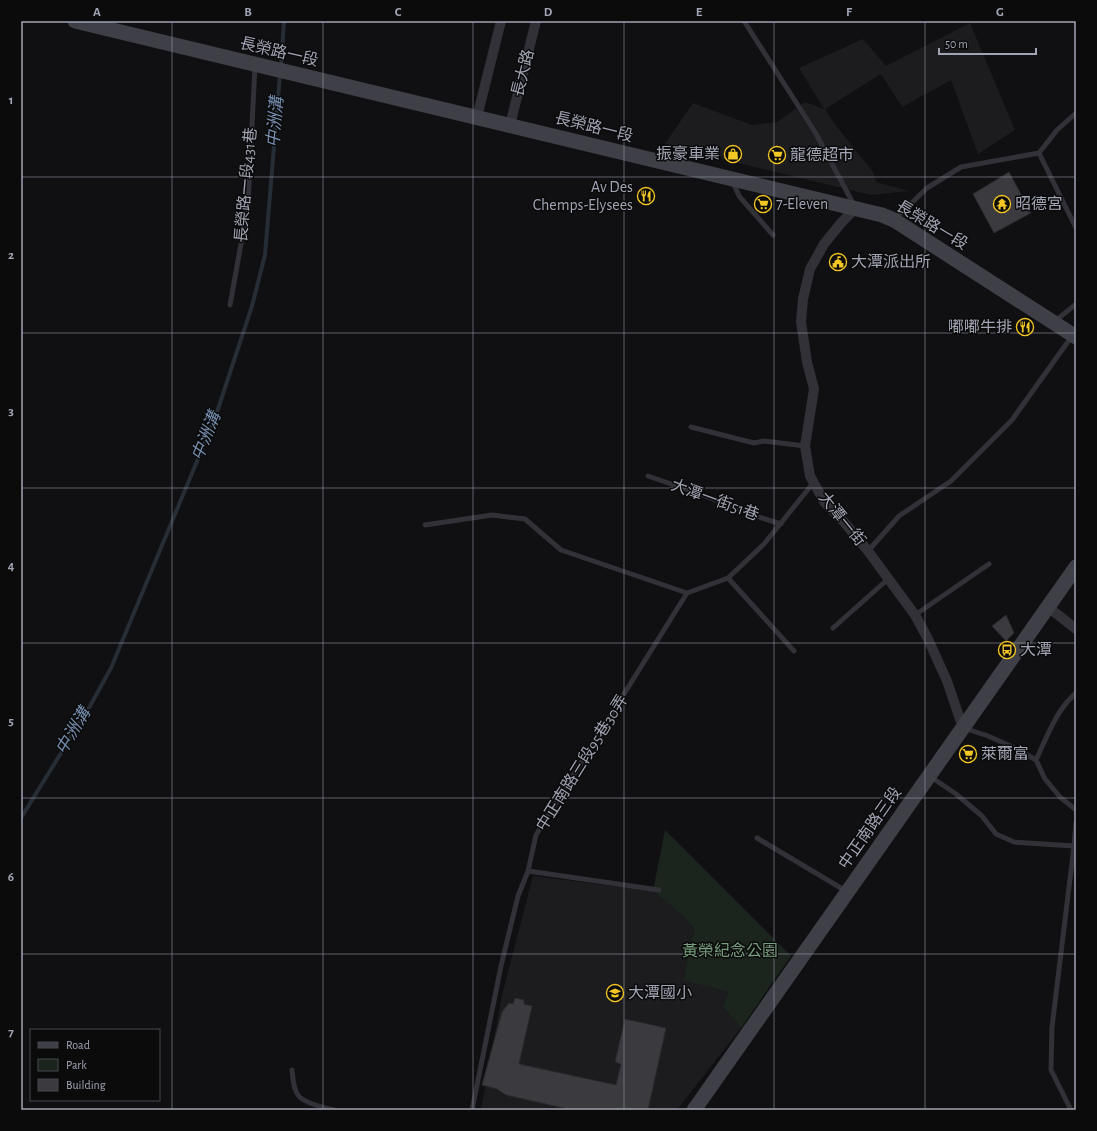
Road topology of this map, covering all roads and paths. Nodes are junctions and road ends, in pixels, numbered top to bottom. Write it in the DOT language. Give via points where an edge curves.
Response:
graph roads {
  1 [pos="75,21"];
  2 [pos="500,21"];
  3 [pos="536,21"];
  4 [pos="744,21"];
  5 [pos="255,65"];
  6 [pos="1076,113"];
  7 [pos="476,117"];
  8 [pos="510,125"];
  9 [pos="1039,153"];
  10 [pos="732,179"];
  11 [pos="856,208"];
  12 [pos="894,220"];
  13 [pos="1076,228"];
  14 [pos="773,235"];
  15 [pos="1076,304"];
  16 [pos="230,305"];
  17 [pos="1053,323"];
  18 [pos="1074,336"];
  19 [pos="691,427"];
  20 [pos="805,446"];
  21 [pos="648,476"];
  22 [pos="814,482"];
  23 [pos="781,524"];
  24 [pos="425,525"];
  25 [pos="868,551"];
  26 [pos="989,564"];
  27 [pos="1076,566"];
  28 [pos="728,578"];
  29 [pos="888,579"];
  30 [pos="688,593"];
  31 [pos="1048,607"];
  32 [pos="915,615"];
  33 [pos="833,628"];
  34 [pos="1076,629"];
  35 [pos="794,651"];
  36 [pos="1076,693"];
  37 [pos="964,728"];
  38 [pos="1036,760"];
  39 [pos="929,776"];
  40 [pos="1076,810"];
  41 [pos="1076,822"];
  42 [pos="757,838"];
  43 [pos="1074,846"];
  44 [pos="528,871"];
  45 [pos="659,890"];
  46 [pos="847,892"];
  47 [pos="292,1070"];
  48 [pos="334,1110"];
  49 [pos="472,1110"];
  50 [pos="694,1110"];
  51 [pos="1071,1110"];
  1 -- 5 [label="street, 長榮路一段"];
  2 -- 7 [label="street"];
  3 -- 8 [label="street, 長大路"];
  4 -- 11 [label="lane" via="815,132"];
  5 -- 7 [label="street, 長榮路一段"];
  5 -- 16 [label="lane, 長榮路一段431巷" via="248,205"];
  6 -- 9 [label="lane" via="1057,130"];
  7 -- 8 [label="street, 長榮路一段"];
  8 -- 10 [label="street, 長榮路一段"];
  9 -- 12 [label="lane" via="961,167 927,188"];
  9 -- 13 [label="lane"];
  10 -- 11 [label="street, 長榮路一段"];
  10 -- 14 [label="lane" via="739,196"];
  11 -- 12 [label="street, 長榮路一段"];
  11 -- 20 [label="street, 大潭一街" via="824,244 810,269 803,299 801,322 814,389"];
  12 -- 17 [label="street, 長榮路一段"];
  15 -- 17 [label="lane"];
  17 -- 18 [label="street, 長榮路一段"];
  18 -- 25 [label="lane" via="1012,420 951,481 899,516"];
  19 -- 20 [label="lane" via="754,443 764,441"];
  20 -- 22 [label="street, 大潭一街" via="810,476"];
  21 -- 23 [label="lane, 大潭一街51巷"];
  22 -- 23 [label="lane, 大潭一街51巷"];
  22 -- 25 [label="street, 大潭一街" via="825,503"];
  23 -- 28 [label="lane, 大潭一街51巷"];
  24 -- 30 [label="lane" via="492,515 525,520 561,550"];
  25 -- 29 [label="street, 大潭一街"];
  26 -- 32 [label="lane"];
  27 -- 31 [label="street, 中正南路三段"];
  28 -- 30 [label="lane, 大潭一街51巷"];
  28 -- 35 [label="lane"];
  29 -- 32 [label="street, 大潭一街"];
  29 -- 33 [label="lane"];
  30 -- 44 [label="lane, 中正南路三段95巷30弄" via="536,835"];
  31 -- 34 [label="street"];
  31 -- 37 [label="street, 中正南路三段"];
  32 -- 37 [label="street, 大潭一街" via="947,681"];
  36 -- 38 [label="lane" via="1053,723"];
  37 -- 38 [label="lane" via="988,736"];
  37 -- 39 [label="street, 中正南路三段"];
  38 -- 40 [label="lane" via="1045,779 1060,797"];
  39 -- 43 [label="lane" via="982,816 996,834 1014,842"];
  39 -- 46 [label="street, 中正南路三段"];
  41 -- 43 [label="lane"];
  42 -- 46 [label="lane"];
  43 -- 51 [label="lane" via="1052,1027 1051,1070"];
  44 -- 45 [label="lane"];
  44 -- 49 [label="lane, 中正南路三段95巷30弄" via="518,896 503,958"];
  46 -- 50 [label="street, 中正南路三段"];
  47 -- 48 [label="lane" via="299,1097"];
}
